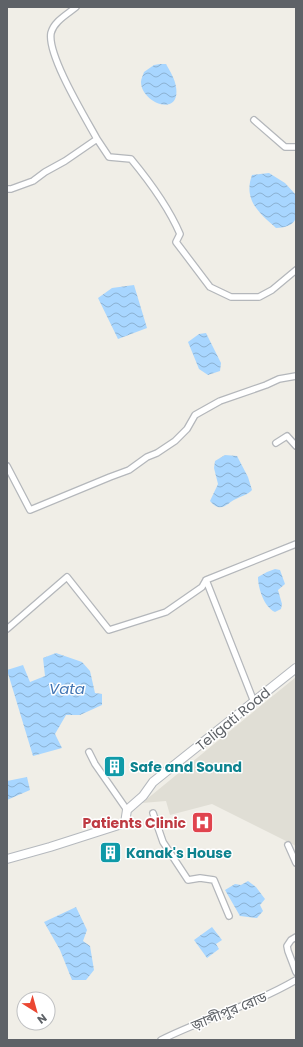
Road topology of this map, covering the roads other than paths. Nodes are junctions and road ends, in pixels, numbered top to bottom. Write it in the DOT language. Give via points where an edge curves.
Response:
graph roads {
  1 [pos="76,7"];
  2 [pos="254,120"];
  3 [pos="97,139"];
  4 [pos="296,147"];
  5 [pos="7,189"];
  6 [pos="296,270"];
  7 [pos="296,376"];
  8 [pos="276,443"];
  9 [pos="296,446"];
  10 [pos="7,466"];
  11 [pos="296,544"];
  12 [pos="206,580"];
  13 [pos="7,629"];
  14 [pos="296,668"];
  15 [pos="254,702"];
  16 [pos="89,752"];
  17 [pos="128,810"];
  18 [pos="153,813"];
  19 [pos="288,845"];
  20 [pos="7,859"];
  21 [pos="296,863"];
  22 [pos="229,916"];
  23 [pos="296,937"];
  24 [pos="296,972"];
  25 [pos="296,980"];
  26 [pos="161,1040"];
  1 -- 3 [label="street" via="56,23 51,32 51,43 56,62"];
  2 -- 4 [label="street" via="285,147"];
  3 -- 5 [label="street" via="33,181"];
  3 -- 6 [label="street" via="109,157 131,159 159,195 180,234 176,242 210,287 231,297 259,297 272,290"];
  7 -- 10 [label="street" via="279,379 220,401 195,415 187,429 175,441 129,470 30,510"];
  8 -- 9 [label="street" via="287,436"];
  11 -- 12 [label="street"];
  12 -- 13 [label="street" via="202,587 166,612 109,630 67,577"];
  12 -- 15 [label="street"];
  14 -- 15 [label="main road, Teligati Road"];
  15 -- 17 [label="main road, Teligati Road" via="153,782"];
  16 -- 17 [label="street"];
  17 -- 20 [label="main road" via="125,823"];
  18 -- 22 [label="street" via="163,842 188,880 214,880"];
  19 -- 21 [label="street"];
  23 -- 24 [label="street" via="287,946"];
  25 -- 26 [label="street, জ়াব্দীপুর রোড" via="270,994"];
}
